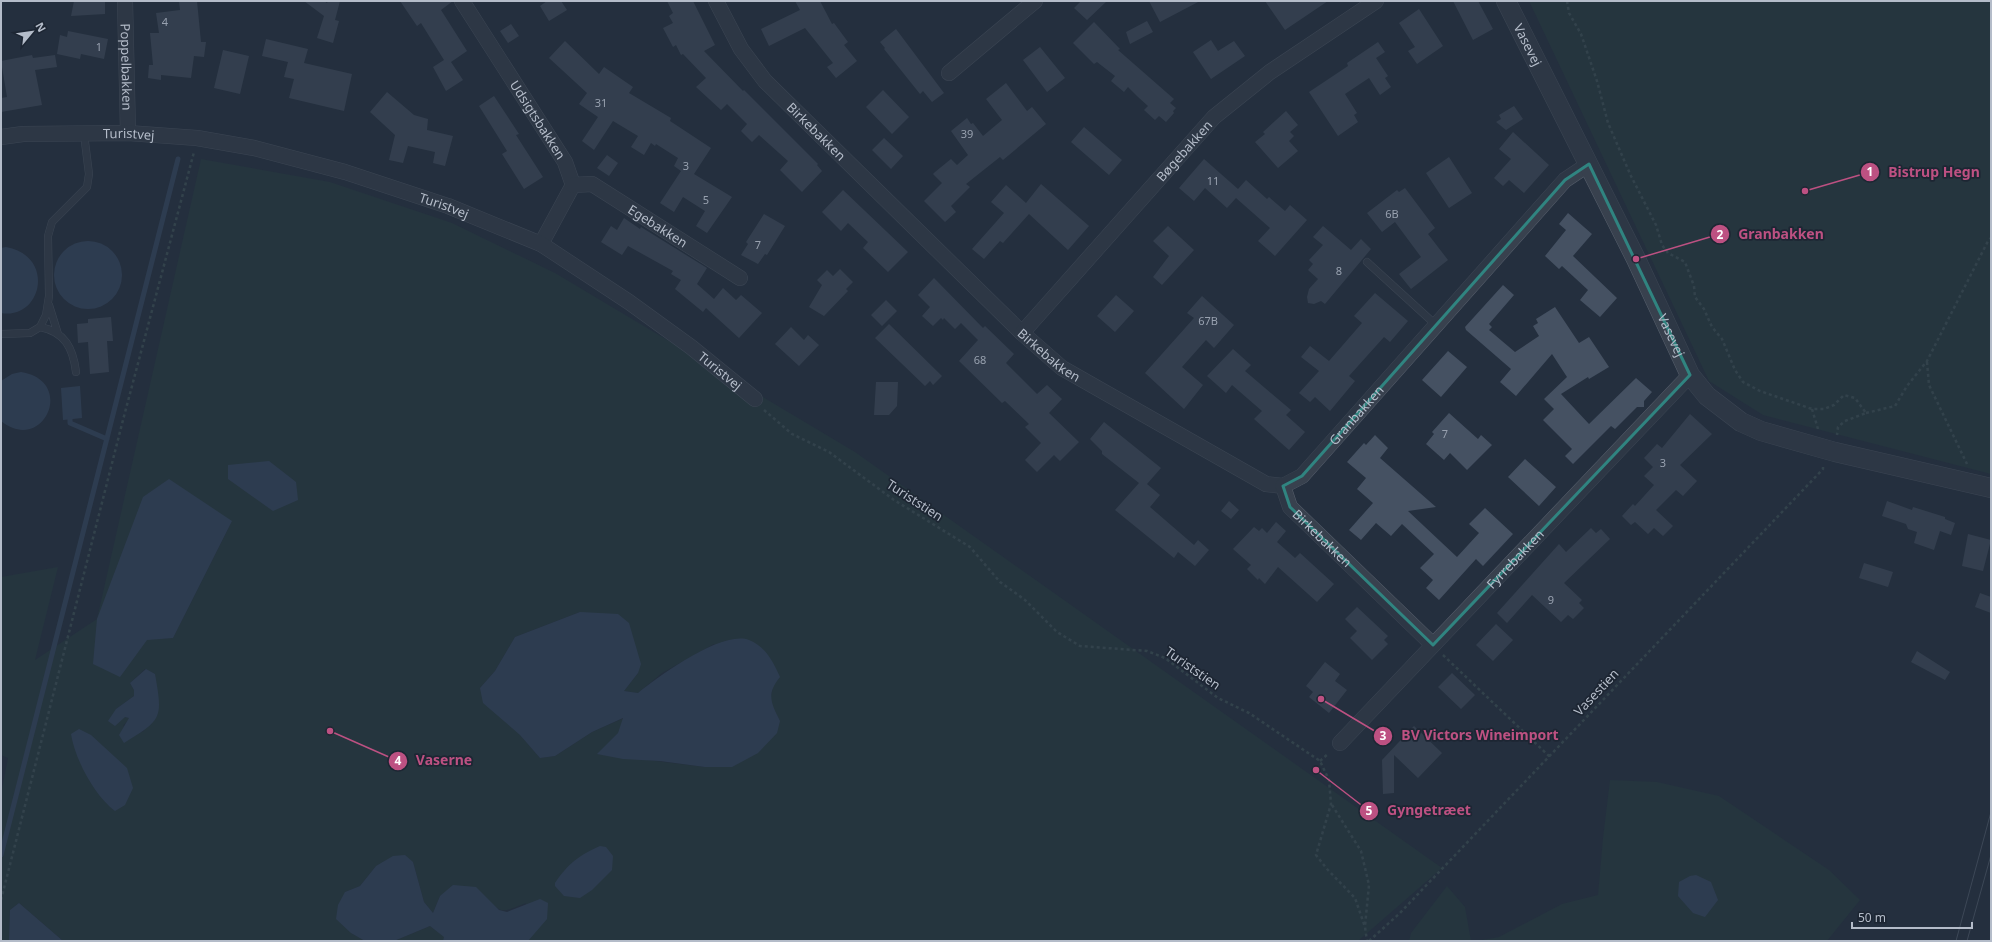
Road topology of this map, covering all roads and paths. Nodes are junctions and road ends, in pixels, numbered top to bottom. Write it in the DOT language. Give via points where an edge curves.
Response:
graph roads {
  1 [pos="125,1"];
  2 [pos="462,1"];
  3 [pos="716,1"];
  4 [pos="1035,1"];
  5 [pos="1376,1"];
  6 [pos="1506,1"];
  7 [pos="1567,1"];
  8 [pos="949,73"];
  9 [pos="128,133"];
  10 [pos="84,134"];
  11 [pos="1,137"];
  12 [pos="197,138"];
  13 [pos="1589,164"];
  14 [pos="572,185"];
  15 [pos="1991,238"];
  16 [pos="541,244"];
  17 [pos="1366,262"];
  18 [pos="740,278"];
  19 [pos="48,303"];
  20 [pos="1436,325"];
  21 [pos="40,327"];
  22 [pos="1022,333"];
  23 [pos="1,334"];
  24 [pos="58,334"];
  25 [pos="1927,361"];
  26 [pos="76,372"];
  27 [pos="1690,375"];
  28 [pos="755,399"];
  29 [pos="1866,413"];
  30 [pos="1830,450"];
  31 [pos="1968,466"];
  32 [pos="1283,486"];
  33 [pos="1991,488"];
  34 [pos="1432,645"];
  35 [pos="1340,743"];
  36 [pos="1550,757"];
  37 [pos="1332,804"];
  38 [pos="1,900"];
  39 [pos="1365,927"];
  40 [pos="1368,941"];
  1 -- 9 [label="street, Poppelbakken"];
  2 -- 14 [label="street, Udsigtsbakken" via="565,162"];
  3 -- 22 [label="street, Birkebakken" via="741,49 765,81"];
  4 -- 8 [label="street"];
  5 -- 22 [label="street, Bøgebakken" via="1270,72 1214,117"];
  6 -- 13 [label="street, Vasevej"];
  7 -- 29 [label="path" via="1569,13 1581,34 1593,67 1608,123 1656,225 1662,244 1668,253 1685,262 1695,296 1722,339 1743,382 1760,391 1812,409 1824,409 1834,405 1844,395 1855,398"];
  9 -- 10 [label="street, Turistvej"];
  9 -- 12 [label="street, Turistvej"];
  10 -- 11 [label="street, Turistvej" via="22,134"];
  10 -- 19 [label="lane, Turistvej" via="89,174 87,187 52,222 48,236"];
  12 -- 16 [label="street, Turistvej" via="254,148 345,172 448,206"];
  12 -- 38 [label="path"];
  13 -- 20 [label="street, Granbakken" via="1565,180"];
  13 -- 27 [label="street, Vasevej" via="1643,272"];
  14 -- 16 [label="street"];
  14 -- 18 [label="street, Egebakken" via="592,184"];
  15 -- 25 [label="path"];
  16 -- 28 [label="street, Turistvej" via="629,302"];
  17 -- 20 [label="lane"];
  19 -- 21 [label="lane, Turistvej"];
  19 -- 24 [label="lane, Turistvej"];
  20 -- 32 [label="street, Granbakken" via="1302,476"];
  21 -- 23 [label="lane" via="30,332"];
  21 -- 24 [label="lane, Turistvej"];
  22 -- 32 [label="street, Birkebakken" via="1062,368 1266,484"];
  24 -- 26 [label="lane, Turistvej" via="74,356"];
  25 -- 29 [label="path" via="1895,406"];
  25 -- 31 [label="path" via="1929,385"];
  27 -- 30 [label="street, Vasevej" via="1707,396 1741,422 1761,431"];
  27 -- 34 [label="street, Fyrrebakken"];
  28 -- 37 [label="path, Turiststien" via="768,415 792,434 829,452 894,500 970,547 1000,582 1025,600 1057,632 1080,646 1147,651 1165,658 1218,698 1249,713 1291,740 1320,761 1328,780"];
  29 -- 30 [label="path, Vasestien" via="1845,421 1838,427"];
  30 -- 33 [label="street, Vasevej"];
  30 -- 36 [label="path, Vasestien" via="1823,469"];
  32 -- 34 [label="street, Birkebakken" via="1290,507"];
  34 -- 35 [label="street, Fyrrebakken"];
  34 -- 36 [label="path"];
  36 -- 40 [label="path, Vasestien" via="1399,914"];
  37 -- 39 [label="path" via="1361,851 1369,886"];
  37 -- 39 [label="path, Turiststien" via="1316,855 1355,898"];
  39 -- 40 [label="path, Turiststien"];
}
